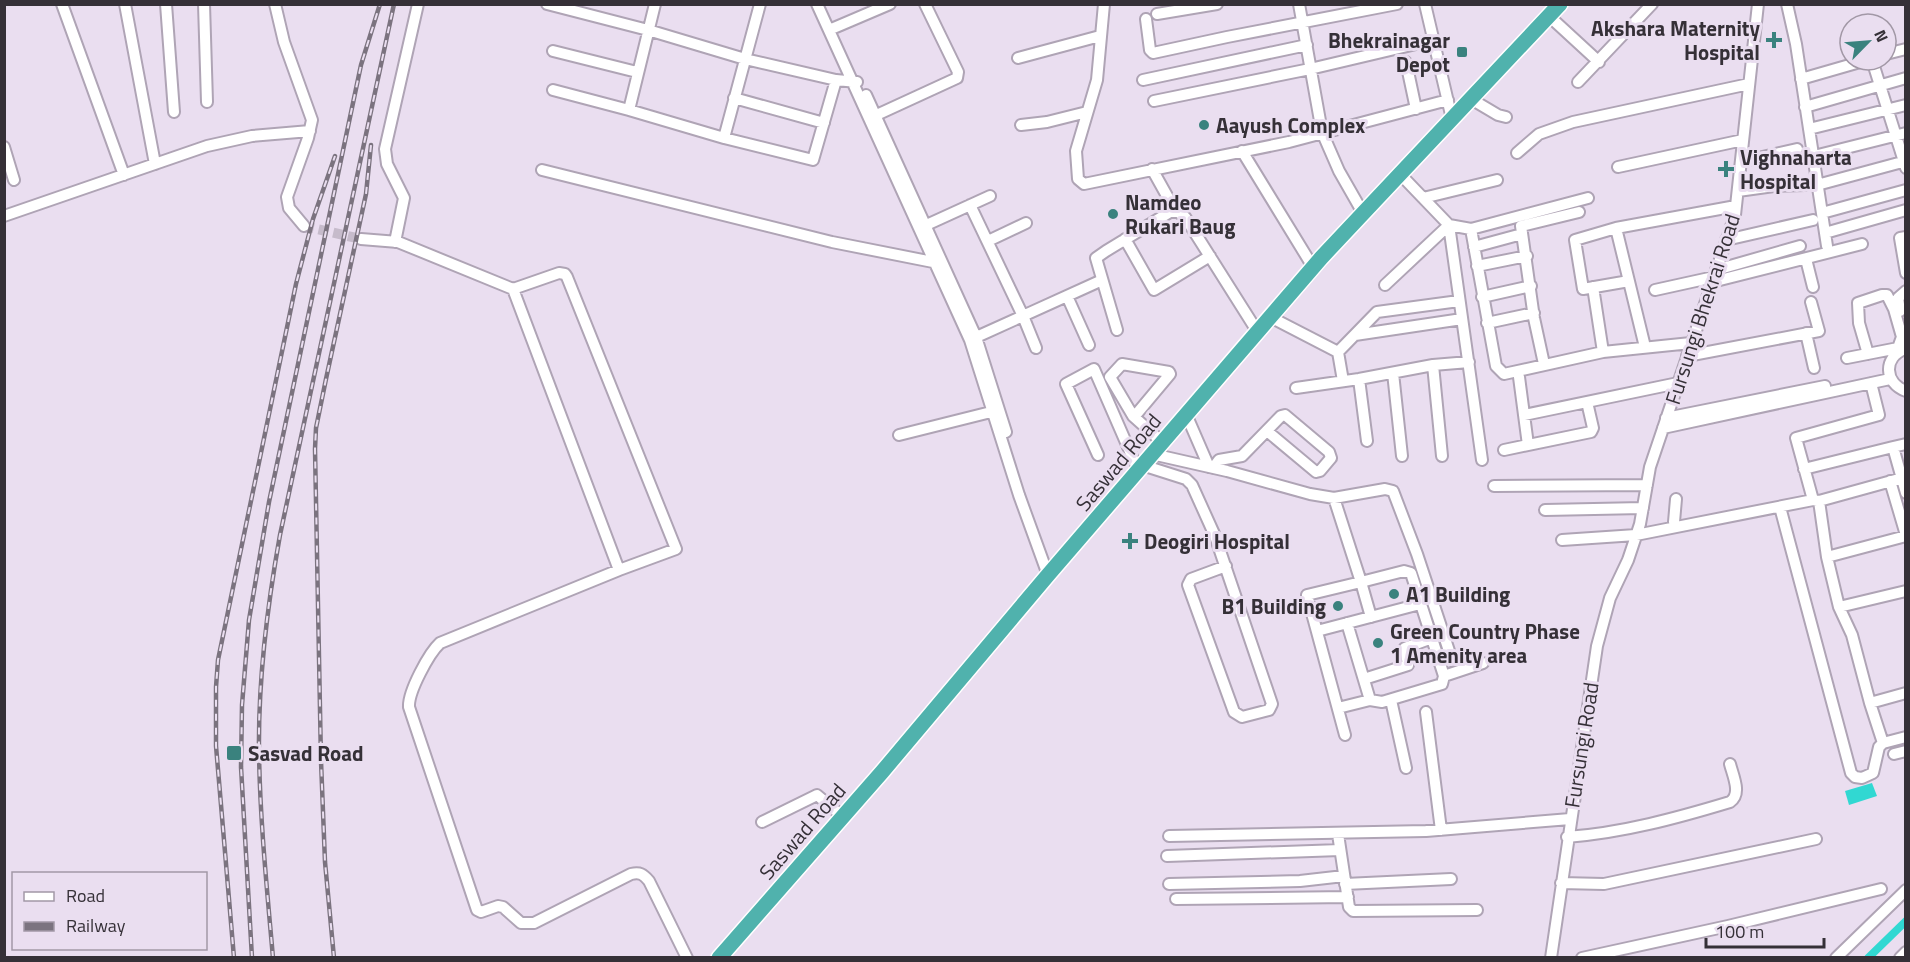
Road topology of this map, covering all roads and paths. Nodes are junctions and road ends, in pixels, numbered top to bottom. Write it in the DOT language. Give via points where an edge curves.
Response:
graph roads {
  1 [pos="63,4"];
  2 [pos="125,4"];
  3 [pos="166,4"];
  4 [pos="204,4"];
  5 [pos="275,4"];
  6 [pos="418,4"];
  7 [pos="547,4"];
  8 [pos="655,4"];
  9 [pos="760,4"];
  10 [pos="817,4"];
  11 [pos="825,4"];
  12 [pos="890,4"];
  13 [pos="925,4"];
  14 [pos="1104,4"];
  15 [pos="1217,4"];
  16 [pos="1299,4"];
  17 [pos="1397,4"];
  18 [pos="1425,4"];
  19 [pos="1652,4"];
  20 [pos="1758,4"];
  21 [pos="1786,4"];
  22 [pos="1555,10"];
  23 [pos="1157,15"];
  24 [pos="1146,20"];
  25 [pos="1302,22"];
  26 [pos="832,29"];
  27 [pos="648,30"];
  28 [pos="1100,36"];
  29 [pos="1433,40"];
  30 [pos="1307,45"];
  31 [pos="553,51"];
  32 [pos="1018,58"];
  33 [pos="746,59"];
  34 [pos="1406,62"];
  35 [pos="1599,62"];
  36 [pos="1838,68"];
  37 [pos="1310,69"];
  38 [pos="637,72"];
  39 [pos="1876,72"];
  40 [pos="1905,78"];
  41 [pos="1802,79"];
  42 [pos="836,80"];
  43 [pos="1143,80"];
  44 [pos="856,82"];
  45 [pos="1578,82"];
  46 [pos="1749,84"];
  47 [pos="1881,86"];
  48 [pos="553,90"];
  49 [pos="734,98"];
  50 [pos="1471,99"];
  51 [pos="1448,100"];
  52 [pos="1154,101"];
  53 [pos="207,102"];
  54 [pos="1905,105"];
  55 [pos="1805,107"];
  56 [pos="1416,109"];
  57 [pos="629,110"];
  58 [pos="1888,110"];
  59 [pos="174,112"];
  60 [pos="1087,112"];
  61 [pos="873,116"];
  62 [pos="1506,117"];
  63 [pos="1452,119"];
  64 [pos="824,123"];
  65 [pos="1021,125"];
  66 [pos="1809,129"];
  67 [pos="310,131"];
  68 [pos="1322,132"];
  69 [pos="1901,134"];
  70 [pos="724,138"];
  71 [pos="1743,140"];
  72 [pos="4,147"];
  73 [pos="1797,149"];
  74 [pos="1242,151"];
  75 [pos="1517,153"];
  76 [pos="1814,156"];
  77 [pos="1741,162"];
  78 [pos="155,164"];
  79 [pos="1905,164"];
  80 [pos="1618,167"];
  81 [pos="1152,169"];
  82 [pos="542,170"];
  83 [pos="1400,174"];
  84 [pos="124,175"];
  85 [pos="14,180"];
  86 [pos="1497,180"];
  87 [pos="1805,185"];
  88 [pos="1817,185"];
  89 [pos="1905,190"];
  90 [pos="1738,191"];
  91 [pos="990,196"];
  92 [pos="1423,198"];
  93 [pos="1588,198"];
  94 [pos="970,205"];
  95 [pos="1736,206"];
  96 [pos="1905,210"];
  97 [pos="1176,212"];
  98 [pos="1579,212"];
  99 [pos="1363,213"];
  100 [pos="4,216"];
  101 [pos="1818,217"];
  102 [pos="1026,223"];
  103 [pos="1449,225"];
  104 [pos="304,226"];
  105 [pos="923,227"];
  106 [pos="1616,228"];
  107 [pos="1471,229"];
  108 [pos="1825,233"];
  109 [pos="1522,234"];
  110 [pos="1905,237"];
  111 [pos="361,239"];
  112 [pos="1125,239"];
  113 [pos="1726,240"];
  114 [pos="988,241"];
  115 [pos="395,242"];
  116 [pos="1862,244"];
  117 [pos="1800,246"];
  118 [pos="1827,246"];
  119 [pos="1474,247"];
  120 [pos="1210,256"];
  121 [pos="1527,256"];
  122 [pos="1806,259"];
  123 [pos="939,263"];
  124 [pos="1477,266"];
  125 [pos="1312,267"];
  126 [pos="1905,273"];
  127 [pos="1714,276"];
  128 [pos="1100,281"];
  129 [pos="1629,281"];
  130 [pos="1385,285"];
  131 [pos="1531,286"];
  132 [pos="1593,287"];
  133 [pos="1814,287"];
  134 [pos="513,289"];
  135 [pos="1655,290"];
  136 [pos="1905,291"];
  137 [pos="1067,296"];
  138 [pos="1482,297"];
  139 [pos="1459,301"];
  140 [pos="1811,302"];
  141 [pos="1897,309"];
  142 [pos="1534,313"];
  143 [pos="1023,316"];
  144 [pos="1270,317"];
  145 [pos="1462,319"];
  146 [pos="1487,324"];
  147 [pos="1117,330"];
  148 [pos="1257,331"];
  149 [pos="1806,333"];
  150 [pos="1904,334"];
  151 [pos="1354,335"];
  152 [pos="973,339"];
  153 [pos="1691,343"];
  154 [pos="1089,345"];
  155 [pos="1645,347"];
  156 [pos="1036,348"];
  157 [pos="1905,349"];
  158 [pos="1338,352"];
  159 [pos="1603,352"];
  160 [pos="1868,354"];
  161 [pos="1687,356"];
  162 [pos="1847,358"];
  163 [pos="1469,362"];
  164 [pos="1544,364"];
  165 [pos="1433,365"];
  166 [pos="1814,368"];
  167 [pos="1393,373"];
  168 [pos="1889,376"];
  169 [pos="1519,377"];
  170 [pos="1359,379"];
  171 [pos="1343,381"];
  172 [pos="1678,383"];
  173 [pos="1871,383"];
  174 [pos="1296,388"];
  175 [pos="1905,391"];
  176 [pos="1587,402"];
  177 [pos="995,411"];
  178 [pos="1186,414"];
  179 [pos="1524,416"];
  180 [pos="1134,417"];
  181 [pos="1664,423"];
  182 [pos="1267,431"];
  183 [pos="898,435"];
  184 [pos="1367,441"];
  185 [pos="1905,444"];
  186 [pos="1528,445"];
  187 [pos="1893,447"];
  188 [pos="1504,450"];
  189 [pos="1098,455"];
  190 [pos="1402,456"];
  191 [pos="1442,456"];
  192 [pos="1148,458"];
  193 [pos="1482,460"];
  194 [pos="1211,467"];
  195 [pos="1650,467"];
  196 [pos="1804,469"];
  197 [pos="1899,479"];
  198 [pos="1647,485"];
  199 [pos="1494,486"];
  200 [pos="1905,493"];
  201 [pos="1334,498"];
  202 [pos="1676,499"];
  203 [pos="1816,501"];
  204 [pos="1780,507"];
  205 [pos="1642,508"];
  206 [pos="1545,510"];
  207 [pos="1731,510"];
  208 [pos="1674,522"];
  209 [pos="1637,531"];
  210 [pos="1905,536"];
  211 [pos="1562,540"];
  212 [pos="1827,557"];
  213 [pos="1226,566"];
  214 [pos="619,570"];
  215 [pos="1050,572"];
  216 [pos="1361,582"];
  217 [pos="1905,591"];
  218 [pos="1420,604"];
  219 [pos="1839,607"];
  220 [pos="1371,617"];
  221 [pos="1347,623"];
  222 [pos="1317,632"];
  223 [pos="1432,638"];
  224 [pos="1452,660"];
  225 [pos="1483,663"];
  226 [pos="1444,676"];
  227 [pos="1364,679"];
  228 [pos="1905,693"];
  229 [pos="1370,700"];
  230 [pos="1391,700"];
  231 [pos="1870,704"];
  232 [pos="1338,708"];
  233 [pos="1426,712"];
  234 [pos="1345,735"];
  235 [pos="1905,737"];
  236 [pos="1883,743"];
  237 [pos="1905,751"];
  238 [pos="1894,754"];
  239 [pos="1730,764"];
  240 [pos="1406,768"];
  241 [pos="842,816"];
  242 [pos="1570,819"];
  243 [pos="762,822"];
  244 [pos="1441,830"];
  245 [pos="1338,834"];
  246 [pos="1169,836"];
  247 [pos="1568,837"];
  248 [pos="1816,839"];
  249 [pos="1340,850"];
  250 [pos="1167,856"];
  251 [pos="1451,879"];
  252 [pos="1345,880"];
  253 [pos="1561,883"];
  254 [pos="1169,884"];
  255 [pos="1881,889"];
  256 [pos="1905,890"];
  257 [pos="1348,897"];
  258 [pos="1176,899"];
  259 [pos="1477,910"];
  260 [pos="1905,952"];
  261 [pos="687,957"];
  262 [pos="719,957"];
  263 [pos="1551,957"];
  264 [pos="1582,957"];
  265 [pos="1836,957"];
  266 [pos="1900,957"];
  1 -- 84 [label="street"];
  2 -- 78 [label="street"];
  3 -- 59 [label="street"];
  4 -- 53 [label="street"];
  5 -- 67 [label="street" via="310,110"];
  6 -- 115 [label="street" via="385,149 387,164 404,198"];
  7 -- 27 [label="street"];
  8 -- 27 [label="street"];
  9 -- 33 [label="street"];
  10 -- 26 [label="street"];
  11 -- 26 [label="street"];
  12 -- 26 [label="street"];
  13 -- 61 [label="street" via="958,72 957,78"];
  14 -- 28 [label="street"];
  15 -- 23 [label="street"];
  16 -- 25 [label="street"];
  17 -- 25 [label="street"];
  18 -- 29 [label="street"];
  19 -- 35 [label="street"];
  20 -- 46 [label="street, Fursungi Bhekrai Road"];
  21 -- 41 [label="street"];
  22 -- 35 [label="street"];
  22 -- 50 [label="highway, Saswad Road"];
  24 -- 25 [label="street" via="1153,53"];
  25 -- 30 [label="street"];
  26 -- 44 [label="street"];
  27 -- 33 [label="street"];
  27 -- 38 [label="street"];
  28 -- 32 [label="street"];
  28 -- 60 [label="street" via="1097,80"];
  29 -- 37 [label="street"];
  29 -- 51 [label="street"];
  30 -- 37 [label="street"];
  30 -- 43 [label="street"];
  31 -- 38 [label="street"];
  33 -- 42 [label="street"];
  33 -- 49 [label="street"];
  34 -- 56 [label="street"];
  35 -- 45 [label="street"];
  36 -- 41 [label="street"];
  37 -- 52 [label="street"];
  37 -- 68 [label="street"];
  38 -- 57 [label="street"];
  39 -- 47 [label="street"];
  40 -- 47 [label="street"];
  41 -- 55 [label="street"];
  42 -- 44 [label="street"];
  42 -- 64 [label="street"];
  44 -- 61 [label="street"];
  46 -- 71 [label="street, Fursungi Bhekrai Road"];
  46 -- 75 [label="street" via="1563,125 1539,134"];
  47 -- 55 [label="street"];
  47 -- 58 [label="street"];
  48 -- 57 [label="street"];
  49 -- 64 [label="street"];
  49 -- 70 [label="street"];
  50 -- 62 [label="street"];
  50 -- 63 [label="highway, Saswad Road"];
  51 -- 56 [label="street"];
  51 -- 63 [label="street"];
  54 -- 58 [label="street"];
  55 -- 66 [label="street"];
  56 -- 68 [label="street"];
  57 -- 70 [label="street"];
  58 -- 66 [label="street"];
  58 -- 69 [label="street"];
  60 -- 65 [label="street"];
  60 -- 81 [label="street" via="1076,151 1080,183"];
  61 -- 105 [label="street"];
  63 -- 83 [label="highway, Saswad Road"];
  64 -- 70 [label="street" via="813,160"];
  66 -- 76 [label="street"];
  67 -- 78 [label="street" via="229,140"];
  67 -- 104 [label="street" via="287,197 289,208"];
  68 -- 74 [label="street"];
  68 -- 99 [label="street"];
  69 -- 76 [label="street"];
  69 -- 79 [label="street"];
  71 -- 77 [label="street, Fursungi Bhekrai Road"];
  71 -- 80 [label="street"];
  72 -- 85 [label="street"];
  73 -- 77 [label="street"];
  74 -- 81 [label="street"];
  74 -- 125 [label="street"];
  76 -- 88 [label="street"];
  77 -- 90 [label="street, Fursungi Bhekrai Road"];
  78 -- 84 [label="street"];
  79 -- 88 [label="street"];
  81 -- 97 [label="street"];
  82 -- 123 [label="street" via="832,242"];
  83 -- 92 [label="street"];
  83 -- 99 [label="highway, Saswad Road"];
  84 -- 100 [label="street"];
  86 -- 92 [label="street"];
  87 -- 90 [label="street"];
  88 -- 101 [label="street"];
  89 -- 101 [label="street"];
  90 -- 95 [label="street, Fursungi Bhekrai Road"];
  91 -- 94 [label="street"];
  92 -- 103 [label="street"];
  93 -- 107 [label="street"];
  94 -- 105 [label="street"];
  94 -- 114 [label="street"];
  95 -- 106 [label="street"];
  95 -- 113 [label="street, Fursungi Bhekrai Road"];
  96 -- 108 [label="street"];
  97 -- 112 [label="street"];
  97 -- 120 [label="street" via="1185,217"];
  98 -- 109 [label="street" via="1521,226"];
  99 -- 125 [label="highway, Saswad Road"];
  101 -- 108 [label="street"];
  101 -- 113 [label="street"];
  102 -- 114 [label="street"];
  103 -- 107 [label="street"];
  103 -- 130 [label="street"];
  103 -- 139 [label="street"];
  105 -- 123 [label="street"];
  106 -- 129 [label="street"];
  106 -- 132 [label="street" via="1575,240 1583,289"];
  107 -- 119 [label="street"];
  108 -- 118 [label="street"];
  109 -- 119 [label="street"];
  109 -- 121 [label="street"];
  110 -- 126 [label="street" via="1900,238"];
  111 -- 115 [label="street"];
  112 -- 120 [label="street" via="1154,290"];
  112 -- 147 [label="street" via="1096,258"];
  113 -- 127 [label="street, Fursungi Bhekrai Road"];
  114 -- 143 [label="street"];
  115 -- 134 [label="street"];
  116 -- 122 [label="street"];
  117 -- 127 [label="street"];
  119 -- 124 [label="street"];
  120 -- 148 [label="street"];
  121 -- 124 [label="street"];
  121 -- 131 [label="street"];
  122 -- 127 [label="street"];
  122 -- 133 [label="street"];
  123 -- 152 [label="street"];
  124 -- 138 [label="street"];
  125 -- 144 [label="highway, Saswad Road"];
  127 -- 135 [label="street"];
  127 -- 153 [label="street, Fursungi Bhekrai Road"];
  128 -- 137 [label="street"];
  129 -- 132 [label="street"];
  129 -- 155 [label="street"];
  131 -- 138 [label="street"];
  131 -- 142 [label="street"];
  132 -- 159 [label="street"];
  134 -- 214 [label="street"];
  134 -- 214 [label="street" via="559,273 567,277 676,549"];
  136 -- 141 [label="street" via="1898,298"];
  137 -- 143 [label="street"];
  137 -- 154 [label="street"];
  138 -- 146 [label="street"];
  139 -- 145 [label="street"];
  139 -- 151 [label="street" via="1382,310"];
  140 -- 149 [label="street" via="1819,331"];
  141 -- 150 [label="street"];
  141 -- 160 [label="street" via="1887,295 1858,303"];
  142 -- 146 [label="street"];
  142 -- 164 [label="street"];
  143 -- 152 [label="street"];
  143 -- 156 [label="street"];
  144 -- 148 [label="highway, Saswad Road"];
  144 -- 158 [label="street"];
  145 -- 151 [label="street"];
  145 -- 163 [label="street"];
  146 -- 164 [label="street" via="1499,371 1504,374"];
  148 -- 178 [label="highway, Saswad Road"];
  149 -- 161 [label="street"];
  149 -- 166 [label="street"];
  150 -- 160 [label="street" via="1898,348"];
  151 -- 158 [label="street"];
  152 -- 177 [label="street"];
  153 -- 155 [label="street"];
  153 -- 161 [label="street, Fursungi Bhekrai Road"];
  155 -- 159 [label="street"];
  157 -- 168 [label="street" via="1892,358"];
  158 -- 171 [label="street"];
  159 -- 164 [label="street"];
  160 -- 162 [label="street"];
  161 -- 172 [label="street, Fursungi Bhekrai Road"];
  163 -- 165 [label="street"];
  163 -- 193 [label="street"];
  165 -- 167 [label="street"];
  165 -- 191 [label="street"];
  167 -- 170 [label="street"];
  167 -- 190 [label="street"];
  168 -- 173 [label="street"];
  168 -- 175 [label="street"];
  168 -- 181 [label="street"];
  169 -- 179 [label="street"];
  170 -- 171 [label="street"];
  170 -- 184 [label="street"];
  171 -- 174 [label="street"];
  172 -- 176 [label="street"];
  172 -- 181 [label="street, Fursungi Bhekrai Road"];
  173 -- 181 [label="street"];
  173 -- 196 [label="street" via="1879,415 1796,438"];
  176 -- 179 [label="street"];
  176 -- 186 [label="street" via="1591,432"];
  177 -- 183 [label="street"];
  177 -- 215 [label="street"];
  178 -- 192 [label="highway, Saswad Road"];
  178 -- 194 [label="street"];
  179 -- 186 [label="street"];
  180 -- 180 [label="street" via="1110,375 1122,364 1169,372"];
  180 -- 192 [label="street"];
  181 -- 195 [label="street, Fursungi Bhekrai Road"];
  182 -- 182 [label="street" via="1287,415 1331,458 1316,472"];
  182 -- 194 [label="street" via="1242,456 1218,460"];
  185 -- 187 [label="street"];
  186 -- 188 [label="street"];
  187 -- 196 [label="street"];
  187 -- 197 [label="street"];
  189 -- 192 [label="street" via="1066,384 1094,369"];
  192 -- 194 [label="street"];
  192 -- 213 [label="street" via="1192,485"];
  192 -- 215 [label="highway, Saswad Road"];
  194 -- 201 [label="street"];
  195 -- 198 [label="street, Fursungi Road"];
  196 -- 203 [label="street"];
  197 -- 200 [label="street"];
  197 -- 203 [label="street"];
  197 -- 210 [label="street"];
  198 -- 199 [label="street"];
  198 -- 205 [label="street, Fursungi Road"];
  201 -- 216 [label="street"];
  201 -- 224 [label="street" via="1393,491"];
  202 -- 208 [label="street"];
  203 -- 204 [label="street"];
  203 -- 212 [label="street"];
  204 -- 209 [label="street"];
  204 -- 236 [label="street" via="1855,777 1873,773 1876,754"];
  205 -- 206 [label="street"];
  205 -- 209 [label="street, Fursungi Road"];
  207 -- 208 [label="street"];
  208 -- 209 [label="street"];
  209 -- 211 [label="street"];
  209 -- 242 [label="street, Fursungi Road" via="1610,598 1597,646"];
  210 -- 212 [label="street"];
  212 -- 219 [label="street"];
  213 -- 213 [label="street" via="1272,704 1269,710 1242,717 1234,712 1188,585 1191,579"];
  214 -- 261 [label="street" via="440,643 410,693 409,706 477,910 503,907 521,922 534,923 638,873 649,881"];
  215 -- 241 [label="highway, Saswad Road"];
  216 -- 218 [label="street" via="1409,571"];
  216 -- 220 [label="street"];
  216 -- 222 [label="street" via="1307,595"];
  217 -- 219 [label="street"];
  218 -- 220 [label="street"];
  218 -- 223 [label="street"];
  219 -- 231 [label="street" via="1852,635"];
  220 -- 221 [label="street"];
  221 -- 222 [label="street"];
  221 -- 227 [label="street"];
  222 -- 232 [label="street"];
  223 -- 226 [label="street"];
  223 -- 227 [label="street" via="1405,648 1408,665"];
  225 -- 226 [label="street"];
  226 -- 230 [label="street" via="1440,685"];
  227 -- 229 [label="street"];
  228 -- 231 [label="street"];
  229 -- 230 [label="street"];
  229 -- 232 [label="street"];
  230 -- 240 [label="street"];
  231 -- 236 [label="street"];
  232 -- 234 [label="street"];
  233 -- 244 [label="street"];
  235 -- 236 [label="street"];
  237 -- 238 [label="street"];
  239 -- 247 [label="street" via="1737,793 1730,802 1595,835"];
  241 -- 243 [label="street" via="817,795"];
  241 -- 262 [label="highway, Saswad Road"];
  242 -- 244 [label="street"];
  242 -- 247 [label="street, Fursungi Road"];
  244 -- 245 [label="street"];
  245 -- 246 [label="street"];
  245 -- 249 [label="street"];
  247 -- 253 [label="street, Fursungi Road"];
  248 -- 253 [label="street" via="1604,884"];
  249 -- 250 [label="street"];
  249 -- 252 [label="street"];
  251 -- 252 [label="street"];
  252 -- 254 [label="street"];
  252 -- 257 [label="street"];
  253 -- 263 [label="street, Fursungi Road"];
  255 -- 264 [label="street"];
  256 -- 265 [label="street"];
  257 -- 258 [label="street"];
  257 -- 259 [label="street" via="1353,911"];
  260 -- 266 [label="street"];
}
